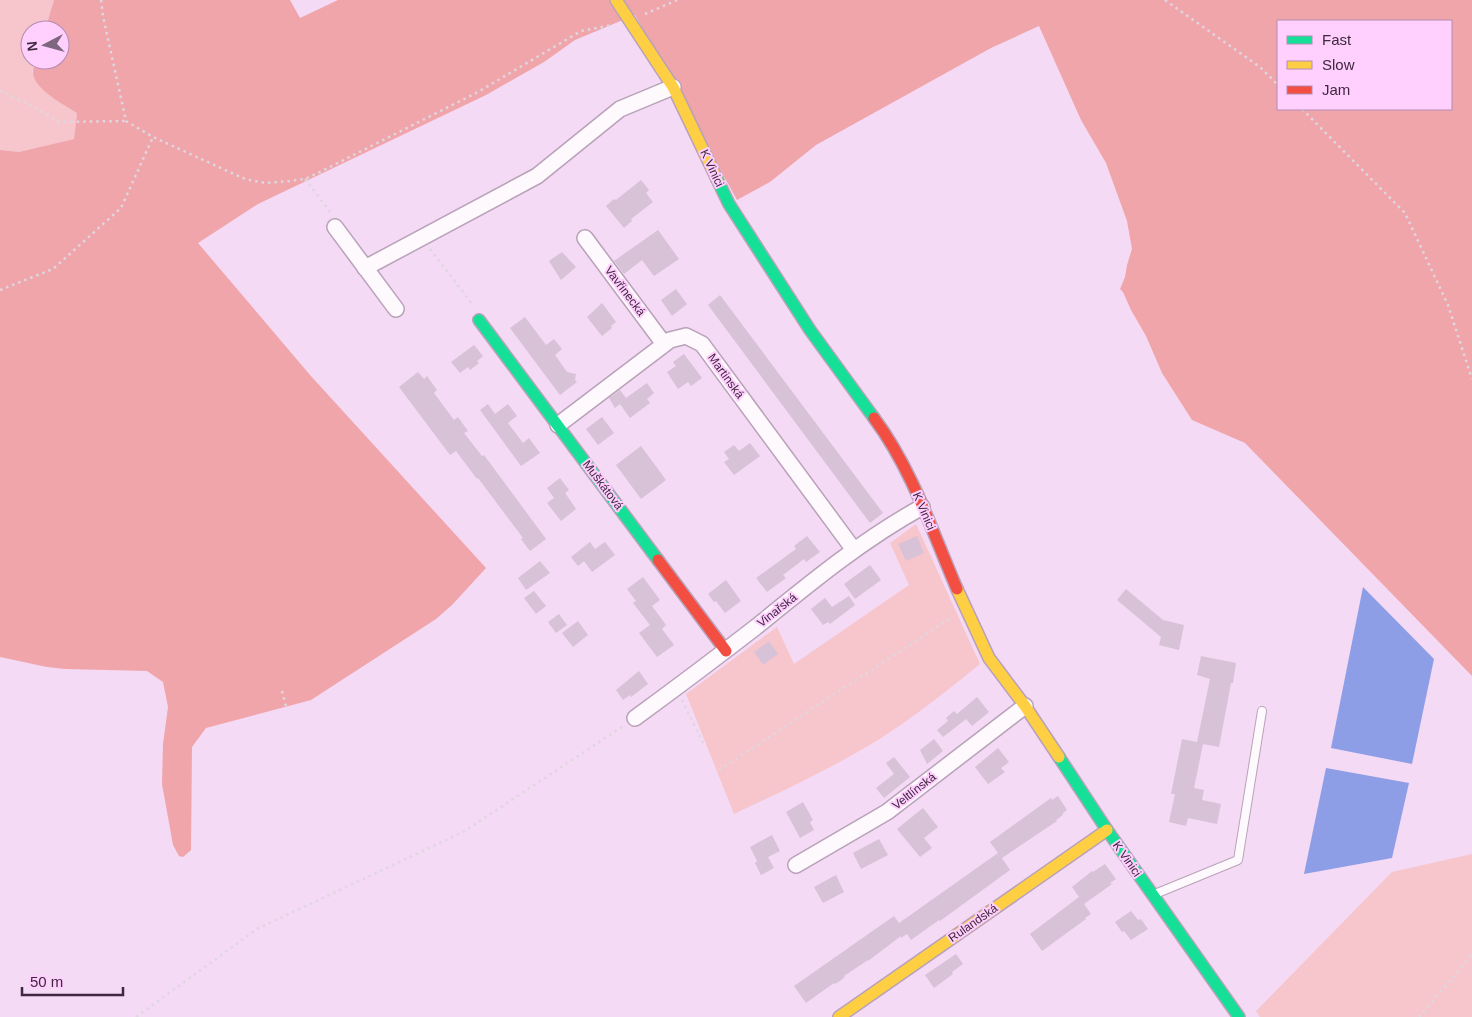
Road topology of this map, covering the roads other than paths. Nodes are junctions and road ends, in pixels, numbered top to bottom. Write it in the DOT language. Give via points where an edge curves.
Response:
graph roads {
  1 [pos="616,0"];
  2 [pos="673,87"];
  3 [pos="335,227"];
  4 [pos="585,238"];
  5 [pos="365,268"];
  6 [pos="396,309"];
  7 [pos="478,315"];
  8 [pos="664,344"];
  9 [pos="558,425"];
  10 [pos="922,507"];
  11 [pos="854,550"];
  12 [pos="726,651"];
  13 [pos="1025,706"];
  14 [pos="1262,711"];
  15 [pos="635,718"];
  16 [pos="1107,830"];
  17 [pos="796,865"];
  18 [pos="1152,895"];
  19 [pos="839,1017"];
  20 [pos="1239,1017"];
  1 -- 2 [label="street, K Vinici"];
  2 -- 5 [label="street" via="620,109 537,176"];
  2 -- 10 [label="street, K Vinici" via="728,204 810,330 890,439"];
  3 -- 5 [label="street"];
  4 -- 8 [label="street, Vavřinecká"];
  5 -- 6 [label="street"];
  7 -- 9 [label="street, Muškátová"];
  8 -- 9 [label="street, Martinská"];
  8 -- 11 [label="street, Martinská" via="686,336 702,344"];
  9 -- 12 [label="street, Muškátová"];
  10 -- 11 [label="street, Vinařská"];
  10 -- 13 [label="street, K Vinici" via="989,658"];
  11 -- 12 [label="street, Vinařská"];
  12 -- 15 [label="street, Vinařská"];
  13 -- 16 [label="street, K Vinici"];
  13 -- 17 [label="street, Veltlínská" via="887,812"];
  14 -- 18 [label="lane" via="1238,860"];
  16 -- 18 [label="street, K Vinici"];
  16 -- 19 [label="street, Rulandská"];
  18 -- 20 [label="street, K Vinici"];
}
